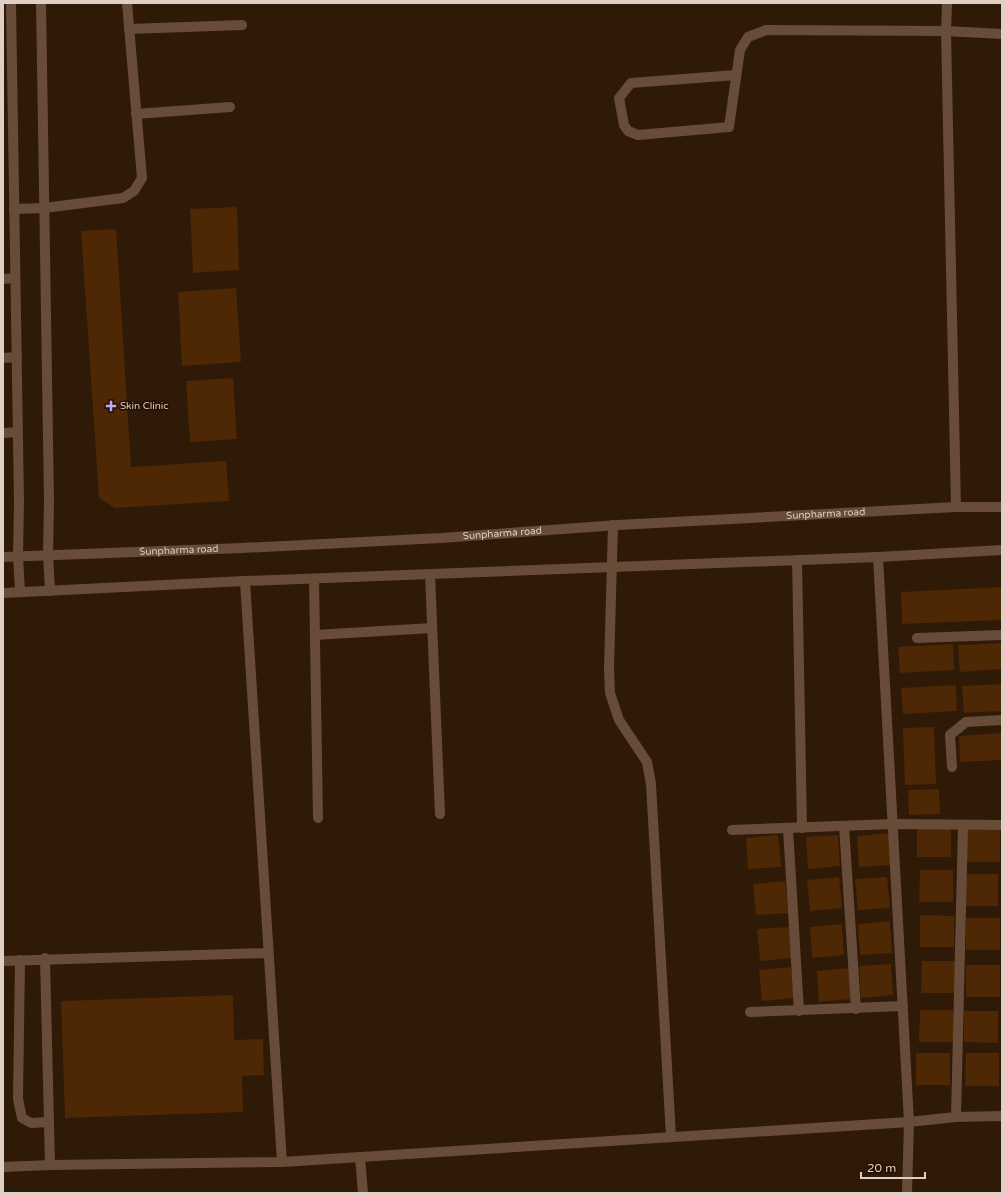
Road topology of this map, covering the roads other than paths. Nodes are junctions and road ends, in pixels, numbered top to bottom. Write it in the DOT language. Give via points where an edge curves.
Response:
graph roads {
  1 [pos="11,3"];
  2 [pos="41,3"];
  3 [pos="127,3"];
  4 [pos="948,3"];
  5 [pos="242,25"];
  6 [pos="129,29"];
  7 [pos="946,31"];
  8 [pos="1002,34"];
  9 [pos="736,76"];
  10 [pos="8,87"];
  11 [pos="230,107"];
  12 [pos="136,114"];
  13 [pos="44,208"];
  14 [pos="14,209"];
  15 [pos="15,278"];
  16 [pos="3,279"];
  17 [pos="17,357"];
  18 [pos="3,358"];
  19 [pos="18,432"];
  20 [pos="3,433"];
  21 [pos="956,507"];
  22 [pos="1002,507"];
  23 [pos="613,525"];
  24 [pos="1002,550"];
  25 [pos="48,555"];
  26 [pos="18,556"];
  27 [pos="3,557"];
  28 [pos="878,557"];
  29 [pos="797,560"];
  30 [pos="612,566"];
  31 [pos="430,574"];
  32 [pos="314,579"];
  33 [pos="245,581"];
  34 [pos="50,591"];
  35 [pos="20,592"];
  36 [pos="3,593"];
  37 [pos="432,628"];
  38 [pos="315,635"];
  39 [pos="1002,635"];
  40 [pos="917,638"];
  41 [pos="1002,720"];
  42 [pos="952,767"];
  43 [pos="440,814"];
  44 [pos="318,818"];
  45 [pos="892,824"];
  46 [pos="963,825"];
  47 [pos="1002,825"];
  48 [pos="844,826"];
  49 [pos="788,828"];
  50 [pos="802,828"];
  51 [pos="732,830"];
  52 [pos="268,953"];
  53 [pos="45,958"];
  54 [pos="3,960"];
  55 [pos="20,960"];
  56 [pos="902,1006"];
  57 [pos="856,1009"];
  58 [pos="799,1011"];
  59 [pos="750,1012"];
  60 [pos="1002,1116"];
  61 [pos="956,1117"];
  62 [pos="49,1122"];
  63 [pos="909,1122"];
  64 [pos="671,1137"];
  65 [pos="360,1157"];
  66 [pos="282,1162"];
  67 [pos="50,1165"];
  68 [pos="3,1167"];
  69 [pos="363,1193"];
  70 [pos="907,1193"];
  1 -- 10 [label="street"];
  2 -- 13 [label="street"];
  3 -- 6 [label="street"];
  4 -- 7 [label="street"];
  5 -- 6 [label="street"];
  6 -- 12 [label="street"];
  7 -- 8 [label="street"];
  7 -- 9 [label="street" via="766,30 748,37 740,50"];
  7 -- 21 [label="street"];
  9 -- 9 [label="street" via="631,83 619,98 624,125 628,131 638,135 729,127"];
  10 -- 14 [label="street"];
  11 -- 12 [label="street"];
  12 -- 13 [label="street" via="142,178 134,191 123,198"];
  13 -- 14 [label="street"];
  13 -- 25 [label="street"];
  14 -- 15 [label="street"];
  15 -- 16 [label="street"];
  15 -- 17 [label="street"];
  17 -- 18 [label="street"];
  17 -- 19 [label="street"];
  19 -- 20 [label="street"];
  19 -- 26 [label="street"];
  21 -- 22 [label="street, Sunpharma road"];
  21 -- 23 [label="street, Sunpharma road"];
  23 -- 25 [label="street, Sunpharma road" via="441,538"];
  23 -- 30 [label="street"];
  24 -- 28 [label="street"];
  25 -- 26 [label="street, Sunpharma road"];
  25 -- 34 [label="street"];
  26 -- 27 [label="street, Sunpharma road"];
  26 -- 35 [label="street"];
  28 -- 29 [label="street"];
  28 -- 45 [label="street"];
  29 -- 30 [label="street"];
  29 -- 50 [label="street"];
  30 -- 31 [label="street"];
  30 -- 64 [label="street" via="610,693 619,720 647,762 651,784"];
  31 -- 32 [label="street"];
  31 -- 37 [label="street"];
  32 -- 33 [label="street"];
  32 -- 38 [label="street"];
  33 -- 34 [label="street"];
  33 -- 52 [label="street"];
  34 -- 35 [label="street"];
  35 -- 36 [label="street"];
  37 -- 38 [label="street"];
  37 -- 43 [label="street"];
  38 -- 44 [label="street"];
  39 -- 40 [label="street"];
  41 -- 42 [label="street" via="966,722 950,735"];
  45 -- 46 [label="street"];
  45 -- 48 [label="street"];
  45 -- 56 [label="street"];
  46 -- 47 [label="street"];
  46 -- 61 [label="street"];
  48 -- 50 [label="street"];
  48 -- 57 [label="street"];
  49 -- 50 [label="street"];
  49 -- 51 [label="street"];
  49 -- 58 [label="street"];
  52 -- 53 [label="street"];
  52 -- 66 [label="street"];
  53 -- 55 [label="street"];
  53 -- 62 [label="street"];
  54 -- 55 [label="street"];
  55 -- 62 [label="street" via="18,1099 22,1118 31,1123"];
  56 -- 57 [label="street"];
  56 -- 63 [label="street"];
  57 -- 58 [label="street"];
  58 -- 59 [label="street"];
  60 -- 61 [label="street"];
  61 -- 63 [label="street"];
  62 -- 67 [label="street"];
  63 -- 64 [label="street"];
  63 -- 70 [label="street"];
  64 -- 65 [label="street"];
  65 -- 66 [label="street"];
  65 -- 69 [label="street"];
  66 -- 67 [label="street"];
  67 -- 68 [label="street"];
}
